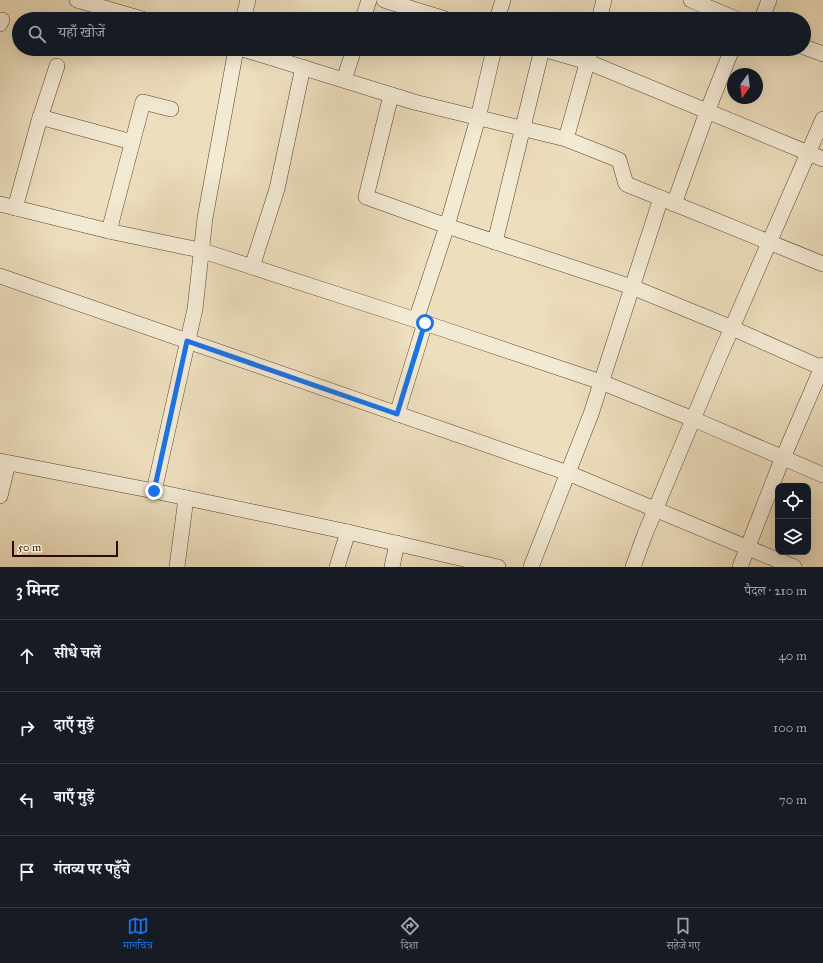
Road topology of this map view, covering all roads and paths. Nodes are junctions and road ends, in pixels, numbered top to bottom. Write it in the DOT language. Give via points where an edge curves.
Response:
graph roads {
  1 [pos="77,0"];
  2 [pos="248,0"];
  3 [pos="369,0"];
  4 [pos="384,0"];
  5 [pos="503,0"];
  6 [pos="604,0"];
  7 [pos="691,0"];
  8 [pos="769,0"];
  9 [pos="407,4"];
  10 [pos="120,6"];
  11 [pos="130,12"];
  12 [pos="245,12"];
  13 [pos="365,12"];
  14 [pos="427,12"];
  15 [pos="500,12"];
  16 [pos="601,12"];
  17 [pos="719,12"];
  18 [pos="765,12"];
  19 [pos="811,50"];
  20 [pos="823,54"];
  21 [pos="235,56"];
  22 [pos="266,56"];
  23 [pos="352,56"];
  24 [pos="492,56"];
  25 [pos="541,56"];
  26 [pos="590,56"];
  27 [pos="729,56"];
  28 [pos="57,66"];
  29 [pos="303,67"];
  30 [pos="344,80"];
  31 [pos="391,95"];
  32 [pos="171,109"];
  33 [pos="707,112"];
  34 [pos="40,117"];
  35 [pos="478,118"];
  36 [pos="823,119"];
  37 [pos="523,129"];
  38 [pos="566,139"];
  39 [pos="132,142"];
  40 [pos="809,152"];
  41 [pos="823,159"];
  42 [pos="667,201"];
  43 [pos="0,204"];
  44 [pos="15,208"];
  45 [pos="447,226"];
  46 [pos="109,231"];
  47 [pos="495,242"];
  48 [pos="769,242"];
  49 [pos="200,250"];
  50 [pos="823,264"];
  51 [pos="252,267"];
  52 [pos="0,276"];
  53 [pos="632,287"];
  54 [pos="420,322"];
  55 [pos="732,328"];
  56 [pos="187,341"];
  57 [pos="822,367"];
  58 [pos="601,382"];
  59 [pos="397,414"];
  60 [pos="694,419"];
  61 [pos="783,457"];
  62 [pos="4,462"];
  63 [pos="568,473"];
  64 [pos="823,475"];
  65 [pos="154,491"];
  66 [pos="0,496"];
  67 [pos="186,498"];
  68 [pos="655,510"];
  69 [pos="348,532"];
  70 [pos="397,543"];
  71 [pos="747,548"];
  72 [pos="177,567"];
  73 [pos="337,567"];
  74 [pos="392,567"];
  75 [pos="498,567"];
  76 [pos="531,567"];
  77 [pos="633,567"];
  78 [pos="740,567"];
  79 [pos="794,567"];
  1 -- 10 [label="street"];
  2 -- 12 [label="street"];
  3 -- 13 [label="street"];
  4 -- 9 [label="street"];
  5 -- 15 [label="street"];
  6 -- 16 [label="street"];
  7 -- 17 [label="street"];
  8 -- 18 [label="street"];
  9 -- 14 [label="street"];
  10 -- 11 [label="street"];
  19 -- 20 [label="street"];
  21 -- 49 [label="street"];
  22 -- 29 [label="street"];
  23 -- 30 [label="street"];
  24 -- 35 [label="street"];
  25 -- 37 [label="street"];
  26 -- 33 [label="street"];
  26 -- 38 [label="street"];
  27 -- 33 [label="street"];
  28 -- 34 [label="street"];
  29 -- 30 [label="street"];
  29 -- 51 [label="street" via="277,189"];
  30 -- 31 [label="street"];
  31 -- 35 [label="street"];
  31 -- 45 [label="street" via="366,197"];
  32 -- 39 [label="street" via="143,102"];
  33 -- 40 [label="street"];
  33 -- 42 [label="street"];
  34 -- 39 [label="street"];
  34 -- 44 [label="street"];
  35 -- 37 [label="street"];
  35 -- 45 [label="street"];
  36 -- 40 [label="street"];
  37 -- 38 [label="street"];
  37 -- 47 [label="street"];
  38 -- 42 [label="street" via="619,160 626,184"];
  39 -- 46 [label="street"];
  40 -- 41 [label="street"];
  40 -- 48 [label="street"];
  42 -- 48 [label="street"];
  42 -- 53 [label="street"];
  43 -- 44 [label="street"];
  44 -- 46 [label="street"];
  45 -- 47 [label="street"];
  45 -- 54 [label="street"];
  46 -- 49 [label="street"];
  47 -- 53 [label="street"];
  48 -- 50 [label="street"];
  48 -- 55 [label="street"];
  49 -- 51 [label="street"];
  49 -- 56 [label="street" via="195,309"];
  51 -- 54 [label="street"];
  52 -- 56 [label="street"];
  53 -- 55 [label="street"];
  53 -- 58 [label="street"];
  54 -- 58 [label="street"];
  54 -- 59 [label="street"];
  55 -- 57 [label="street"];
  55 -- 60 [label="street"];
  56 -- 59 [label="street"];
  56 -- 65 [label="street"];
  57 -- 61 [label="street"];
  58 -- 60 [label="street"];
  58 -- 63 [label="street"];
  59 -- 63 [label="street"];
  60 -- 61 [label="street"];
  60 -- 68 [label="street"];
  61 -- 64 [label="street"];
  61 -- 71 [label="street"];
  62 -- 65 [label="street"];
  62 -- 66 [label="street"];
  63 -- 68 [label="street"];
  63 -- 76 [label="street"];
  65 -- 67 [label="street"];
  67 -- 69 [label="street"];
  67 -- 72 [label="street"];
  68 -- 71 [label="street"];
  68 -- 77 [label="street"];
  69 -- 70 [label="street"];
  69 -- 73 [label="street"];
  70 -- 74 [label="street"];
  70 -- 75 [label="street"];
  71 -- 78 [label="street"];
  71 -- 79 [label="street"];
}
